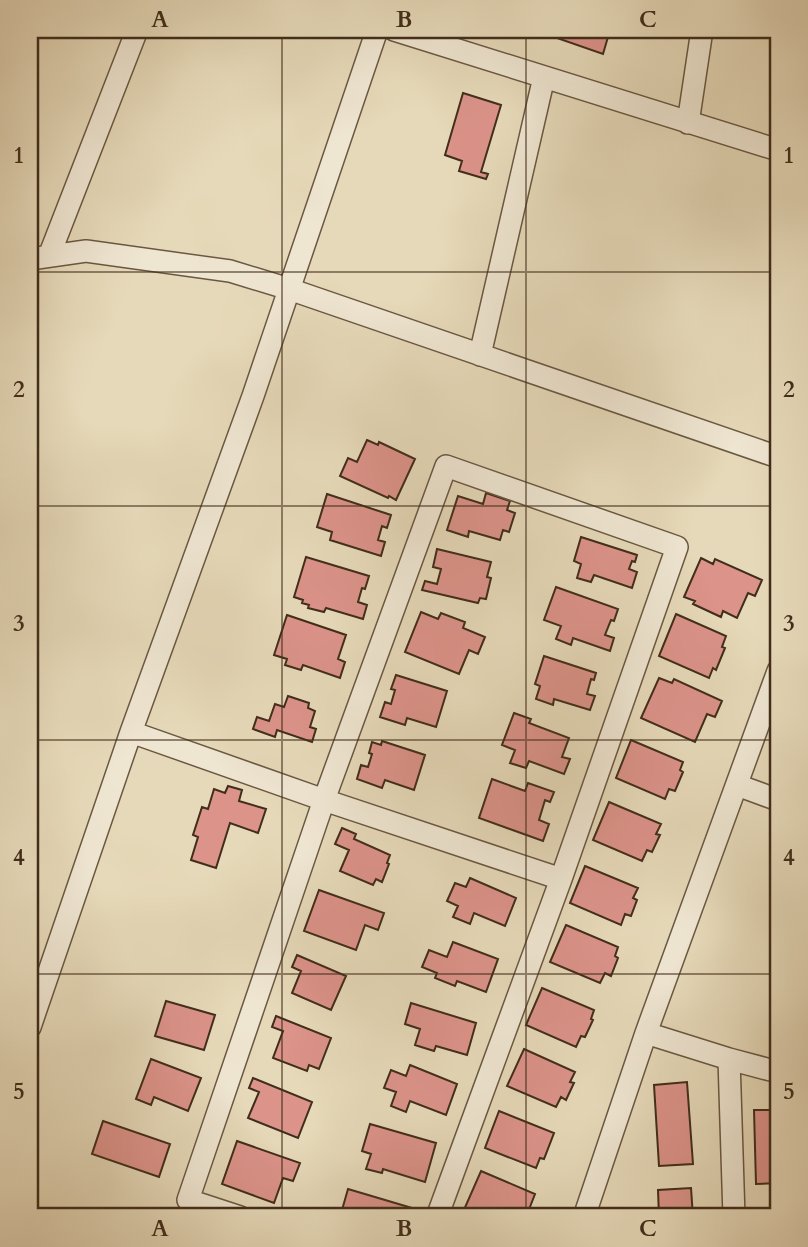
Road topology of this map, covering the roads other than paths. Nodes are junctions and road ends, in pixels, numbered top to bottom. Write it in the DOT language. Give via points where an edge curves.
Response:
graph roads {
  1 [pos="137,30"];
  2 [pos="377,30"];
  3 [pos="394,30"];
  4 [pos="702,30"];
  5 [pos="544,77"];
  6 [pos="688,123"];
  7 [pos="778,150"];
  8 [pos="39,257"];
  9 [pos="289,289"];
  10 [pos="480,355"];
  11 [pos="778,457"];
  12 [pos="778,671"];
  13 [pos="131,732"];
  14 [pos="737,785"];
  15 [pos="324,800"];
  16 [pos="778,800"];
  17 [pos="561,879"];
  18 [pos="30,1027"];
  19 [pos="646,1033"];
  20 [pos="729,1059"];
  21 [pos="778,1072"];
  22 [pos="240,1217"];
  23 [pos="437,1217"];
  24 [pos="584,1217"];
  25 [pos="734,1217"];
  1 -- 8 [label="street"];
  2 -- 9 [label="street"];
  3 -- 5 [label="street"];
  4 -- 6 [label="street"];
  5 -- 6 [label="street"];
  5 -- 10 [label="street"];
  6 -- 7 [label="street"];
  8 -- 9 [label="street" via="86,251 230,271"];
  9 -- 10 [label="street"];
  9 -- 13 [label="street"];
  10 -- 11 [label="street"];
  12 -- 14 [label="street"];
  13 -- 15 [label="street"];
  13 -- 18 [label="street"];
  14 -- 16 [label="street"];
  14 -- 19 [label="street"];
  15 -- 17 [label="street"];
  15 -- 17 [label="street" via="446,466 677,547"];
  15 -- 22 [label="street" via="188,1200"];
  17 -- 23 [label="street"];
  19 -- 20 [label="street"];
  19 -- 24 [label="street"];
  20 -- 21 [label="street"];
  20 -- 25 [label="street"];
}
